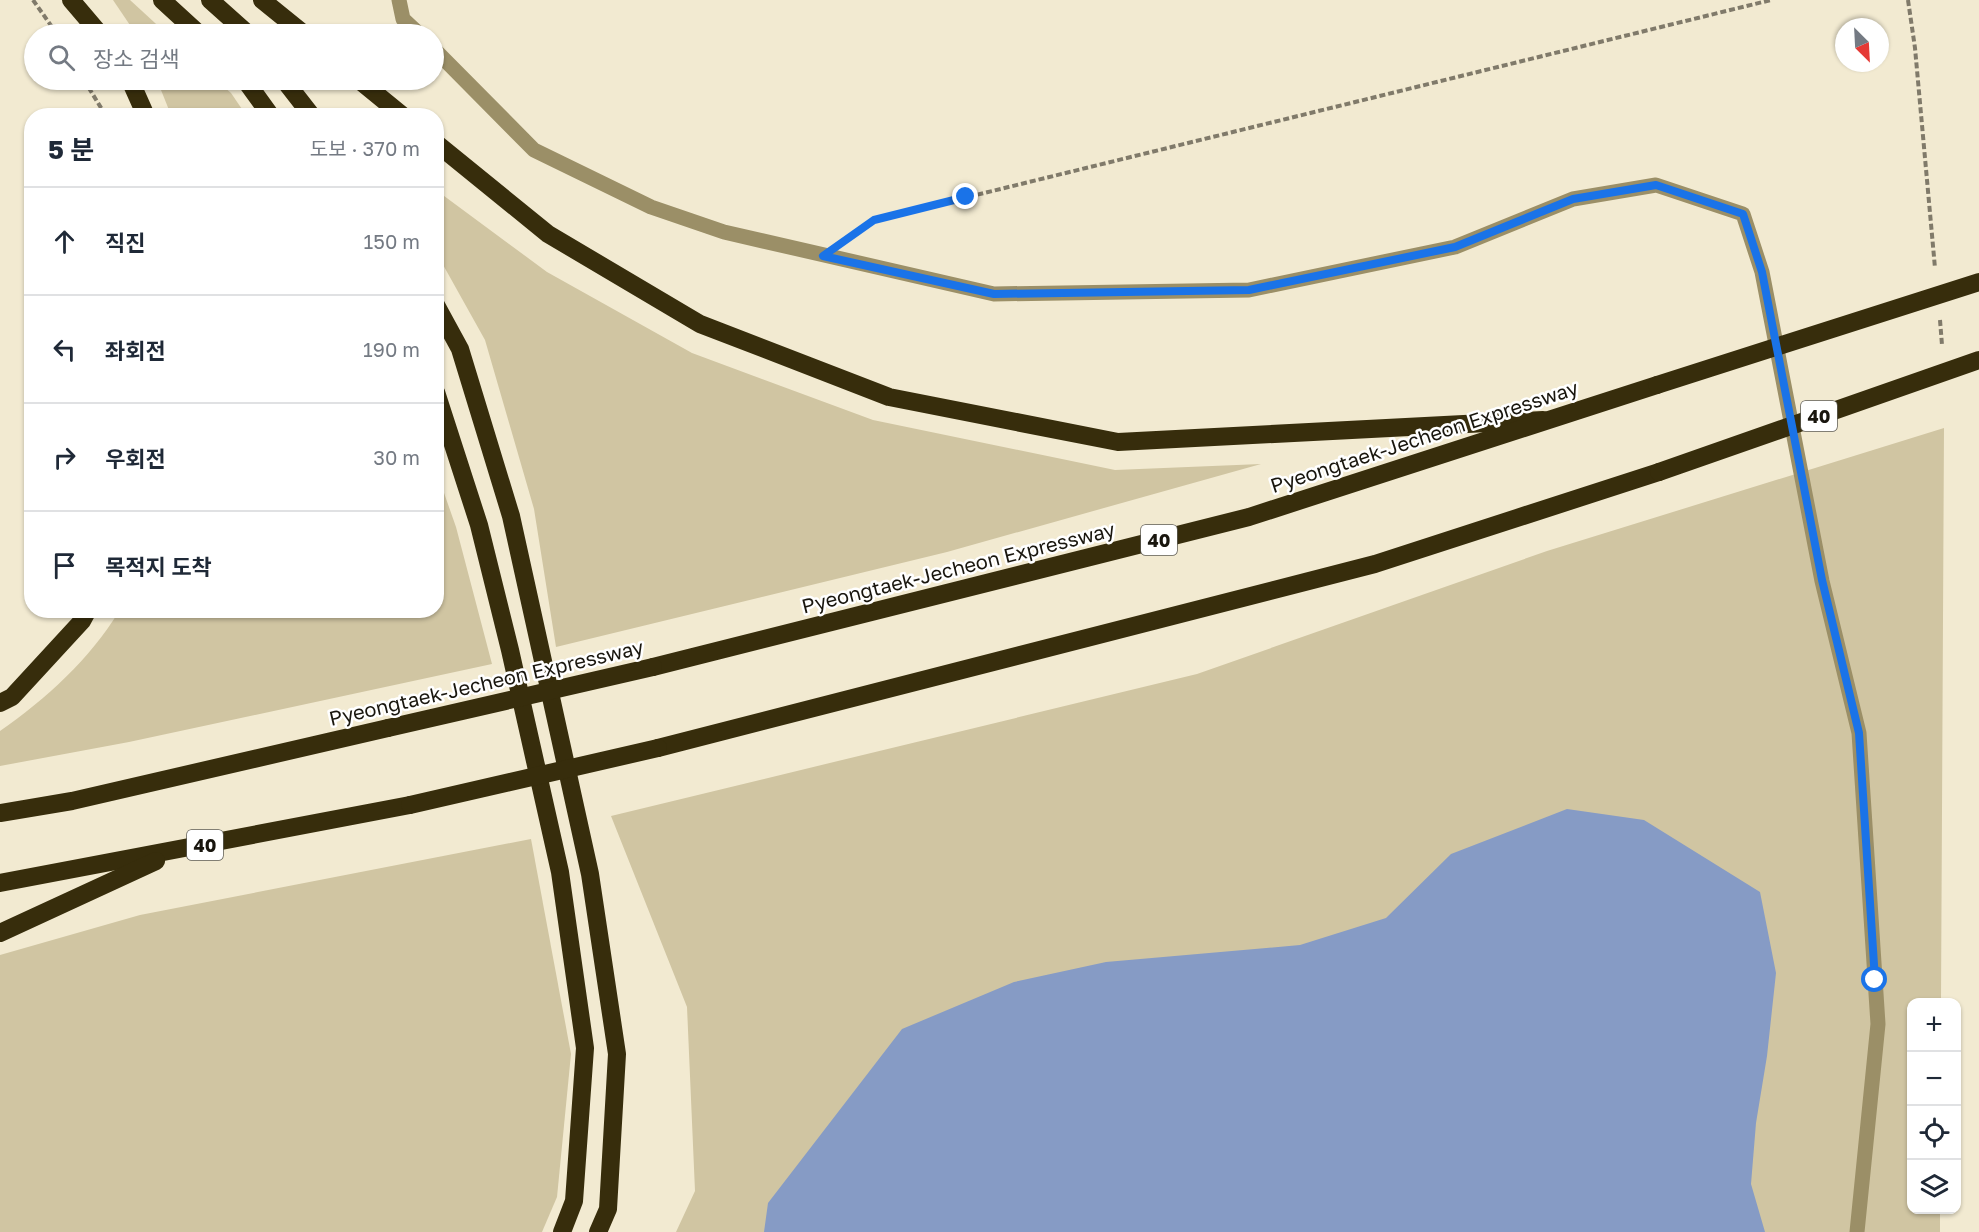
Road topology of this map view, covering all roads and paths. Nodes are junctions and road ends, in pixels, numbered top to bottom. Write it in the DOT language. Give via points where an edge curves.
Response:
graph roads {
  1 [pos="33,0"];
  2 [pos="71,0"];
  3 [pos="162,0"];
  4 [pos="210,0"];
  5 [pos="262,0"];
  6 [pos="399,0"];
  7 [pos="1771,0"];
  8 [pos="1908,0"];
  9 [pos="50,24"];
  10 [pos="91,24"];
  11 [pos="188,24"];
  12 [pos="237,24"];
  13 [pos="292,24"];
  14 [pos="408,24"];
  15 [pos="444,59"];
  16 [pos="90,90"];
  17 [pos="134,90"];
  18 [pos="252,90"];
  19 [pos="292,90"];
  20 [pos="371,90"];
  21 [pos="101,108"];
  22 [pos="142,108"];
  23 [pos="265,108"];
  24 [pos="306,108"];
  25 [pos="393,108"];
  26 [pos="444,150"];
  27 [pos="823,256"];
  28 [pos="1936,274"];
  29 [pos="1979,282"];
  30 [pos="1939,310"];
  31 [pos="444,320"];
  32 [pos="1942,345"];
  33 [pos="1979,360"];
  34 [pos="444,418"];
  35 [pos="1544,420"];
  36 [pos="84,618"];
  37 [pos="0,704"];
  38 [pos="0,813"];
  39 [pos="180,850"];
  40 [pos="0,883"];
  41 [pos="0,933"];
  42 [pos="562,1232"];
  43 [pos="598,1232"];
  44 [pos="1857,1232"];
  1 -- 9 [label="path"];
  2 -- 10 [label="highway"];
  3 -- 11 [label="highway"];
  4 -- 12 [label="highway"];
  5 -- 13 [label="highway"];
  6 -- 14 [label="street" via="403,19"];
  7 -- 27 [label="path" via="874,220"];
  8 -- 28 [label="path" via="1916,48"];
  15 -- 27 [label="street" via="534,150 651,207 724,232"];
  16 -- 21 [label="path"];
  17 -- 22 [label="highway"];
  18 -- 23 [label="highway"];
  19 -- 24 [label="highway"];
  20 -- 25 [label="highway"];
  26 -- 35 [label="highway" via="548,234 700,324 889,397 1118,442"];
  27 -- 44 [label="street" via="994,294 1249,290 1455,247 1573,199 1656,185 1743,214 1762,272 1822,580 1859,733 1878,1024"];
  29 -- 35 [label="highway, Pyeongtaek-Jecheon Expressway / 40, bridge"];
  30 -- 32 [label="path"];
  31 -- 43 [label="highway" via="460,349 512,516 590,874 617,1054 608,1209"];
  33 -- 39 [label="highway, 40, bridge" via="1659,472 1375,564 658,748 410,805"];
  34 -- 42 [label="highway" via="484,548 560,873 585,1048 574,1201"];
  35 -- 38 [label="highway, Pyeongtaek-Jecheon Expressway / 40, bridge" via="1249,517 653,668 72,801"];
  36 -- 37 [label="highway" via="12,697"];
  39 -- 40 [label="highway, 40"];
  39 -- 41 [label="highway"];
}
